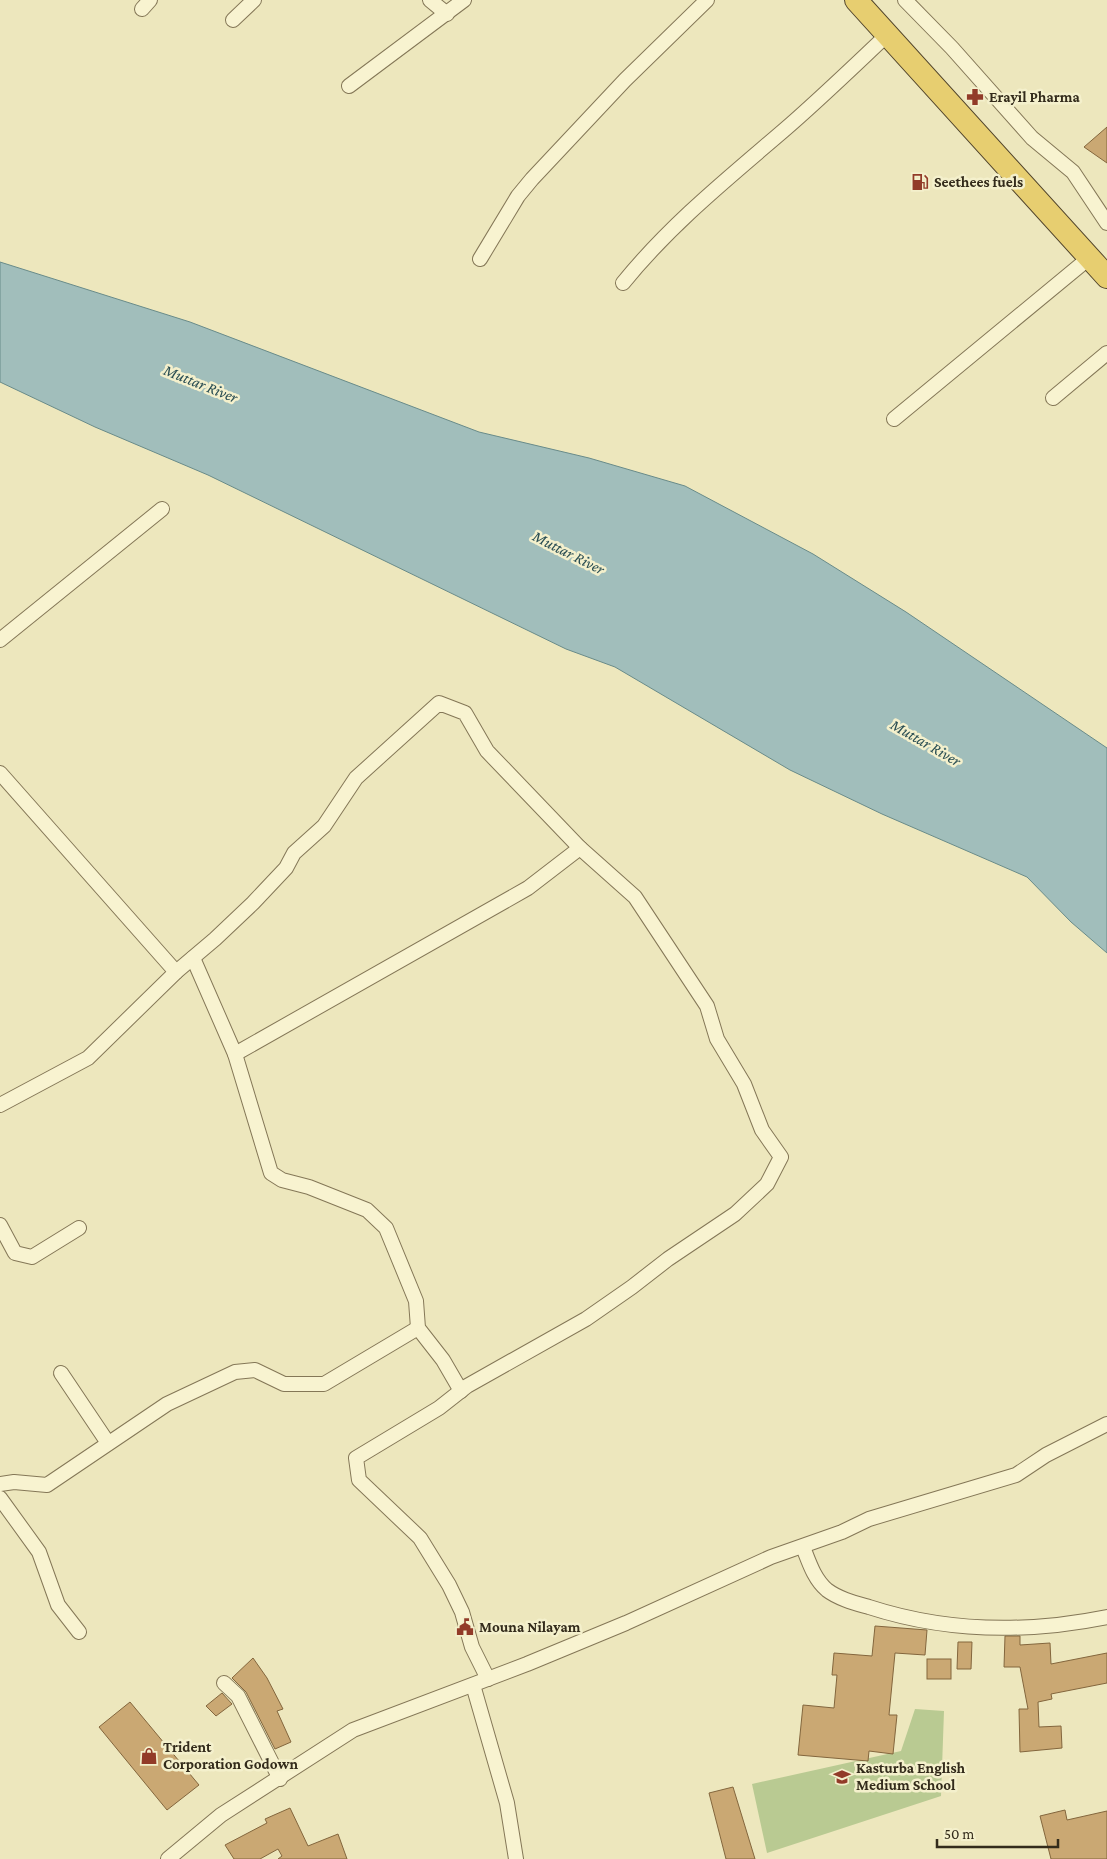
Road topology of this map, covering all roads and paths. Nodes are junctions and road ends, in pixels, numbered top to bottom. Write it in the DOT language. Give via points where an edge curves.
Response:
graph roads {
  1 [pos="254,0"];
  2 [pos="430,0"];
  3 [pos="464,0"];
  4 [pos="707,0"];
  5 [pos="856,0"];
  6 [pos="905,0"];
  7 [pos="447,14"];
  8 [pos="233,20"];
  9 [pos="887,35"];
  10 [pos="349,86"];
  11 [pos="1107,223"];
  12 [pos="1089,258"];
  13 [pos="480,259"];
  14 [pos="1107,277"];
  15 [pos="624,284"];
  16 [pos="1107,353"];
  17 [pos="1052,398"];
  18 [pos="894,419"];
  19 [pos="162,508"];
  20 [pos="0,640"];
  21 [pos="0,773"];
  22 [pos="580,848"];
  23 [pos="193,958"];
  24 [pos="176,972"];
  25 [pos="235,1054"];
  26 [pos="0,1105"];
  27 [pos="0,1225"];
  28 [pos="79,1228"];
  29 [pos="418,1328"];
  30 [pos="61,1373"];
  31 [pos="461,1391"];
  32 [pos="1107,1424"];
  33 [pos="108,1443"];
  34 [pos="0,1484"];
  35 [pos="0,1498"];
  36 [pos="803,1547"];
  37 [pos="1107,1617"];
  38 [pos="79,1632"];
  39 [pos="488,1679"];
  40 [pos="224,1683"];
  41 [pos="473,1685"];
  42 [pos="280,1779"];
  43 [pos="168,1859"];
  44 [pos="516,1859"];
  1 -- 8 [label="street"];
  2 -- 7 [label="street"];
  3 -- 7 [label="street"];
  4 -- 13 [label="street" via="625,80 532,179"];
  5 -- 9 [label="highway"];
  6 -- 11 [label="street" via="1032,138 1073,172"];
  7 -- 10 [label="street"];
  9 -- 12 [label="highway"];
  9 -- 15 [label="street" via="688,213 644,258"];
  12 -- 14 [label="highway"];
  12 -- 18 [label="street"];
  16 -- 17 [label="street"];
  19 -- 20 [label="street"];
  21 -- 24 [label="street"];
  22 -- 23 [label="street" via="487,752 465,713 439,703 356,778 324,826 294,853 286,868"];
  22 -- 25 [label="street" via="528,888"];
  22 -- 31 [label="street" via="635,897 707,1006 717,1039 744,1084 762,1130 781,1156 767,1184 735,1214 586,1319"];
  23 -- 24 [label="street"];
  23 -- 25 [label="street"];
  24 -- 26 [label="street" via="88,1058"];
  25 -- 29 [label="street" via="271,1173 282,1180 367,1210 386,1228 416,1301"];
  27 -- 28 [label="street" via="15,1253 32,1257"];
  29 -- 31 [label="street" via="444,1360"];
  29 -- 33 [label="street" via="324,1384 284,1384 255,1370 235,1372 167,1404"];
  30 -- 33 [label="street"];
  31 -- 39 [label="street" via="356,1458 359,1480 420,1538 449,1585 462,1612 472,1647"];
  32 -- 36 [label="street" via="1046,1454 1016,1475 869,1519"];
  33 -- 34 [label="street" via="47,1485"];
  35 -- 38 [label="street" via="39,1552 58,1605"];
  36 -- 37 [label="street" via="814,1574 826,1589 841,1598 903,1618 970,1627 1006,1627"];
  36 -- 39 [label="street"];
  39 -- 41 [label="street"];
  40 -- 42 [label="street" via="238,1696"];
  41 -- 42 [label="street" via="353,1730"];
  41 -- 44 [label="street" via="507,1804"];
  42 -- 43 [label="street" via="221,1815"];
}
